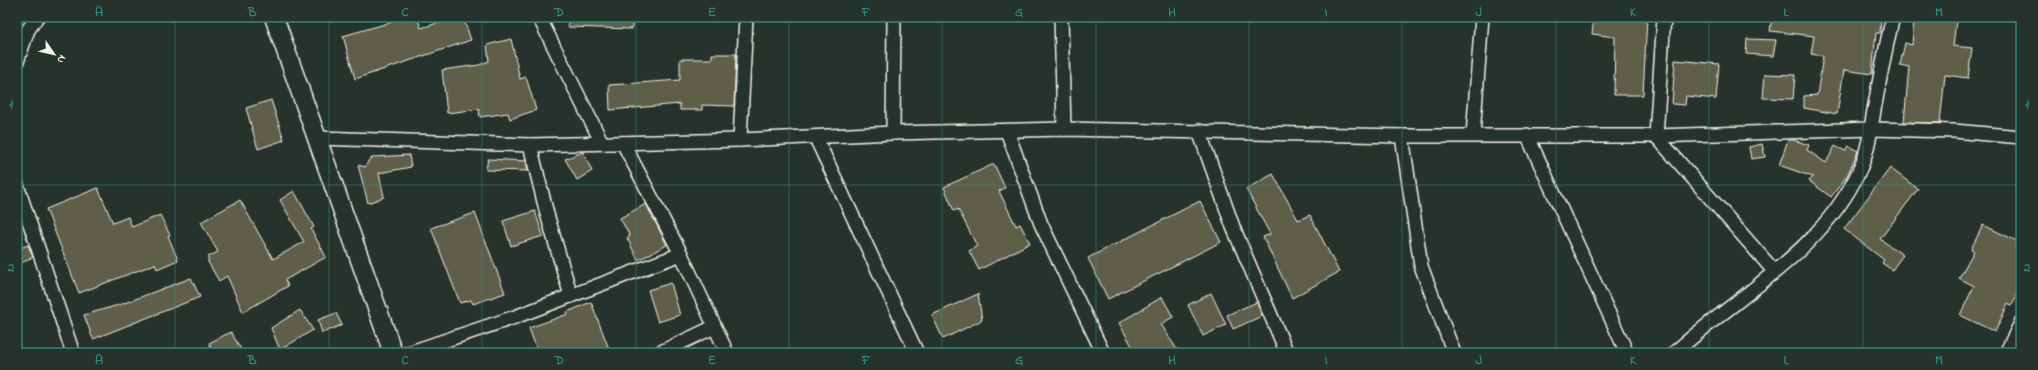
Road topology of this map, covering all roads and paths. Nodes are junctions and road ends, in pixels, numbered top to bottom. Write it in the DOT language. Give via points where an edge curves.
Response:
graph roads {
  1 [pos="37,17"];
  2 [pos="274,17"];
  3 [pos="539,17"];
  4 [pos="746,17"];
  5 [pos="894,17"];
  6 [pos="1061,17"];
  7 [pos="1482,17"];
  8 [pos="1664,17"];
  9 [pos="1893,17"];
  10 [pos="17,62"];
  11 [pos="1064,129"];
  12 [pos="1871,129"];
  13 [pos="1007,131"];
  14 [pos="1199,131"];
  15 [pos="893,133"];
  16 [pos="1473,135"];
  17 [pos="1526,135"];
  18 [pos="1402,136"];
  19 [pos="1656,136"];
  20 [pos="2021,136"];
  21 [pos="317,138"];
  22 [pos="816,138"];
  23 [pos="740,140"];
  24 [pos="602,143"];
  25 [pos="624,143"];
  26 [pos="530,145"];
  27 [pos="17,185"];
  28 [pos="681,254"];
  29 [pos="1774,271"];
  30 [pos="571,296"];
  31 [pos="2021,323"];
  32 [pos="714,327"];
  33 [pos="74,353"];
  34 [pos="393,353"];
  35 [pos="408,353"];
  36 [pos="659,353"];
  37 [pos="727,353"];
  38 [pos="917,353"];
  39 [pos="1103,353"];
  40 [pos="1287,353"];
  41 [pos="1454,353"];
  42 [pos="1627,353"];
  43 [pos="1674,353"];
  44 [pos="2006,353"];
  1 -- 10 [label="street" via="28,30"];
  2 -- 21 [label="main road"];
  3 -- 24 [label="street"];
  4 -- 23 [label="street"];
  5 -- 15 [label="street"];
  6 -- 11 [label="street"];
  7 -- 16 [label="street"];
  8 -- 19 [label="street"];
  9 -- 12 [label="street"];
  11 -- 13 [label="street"];
  11 -- 14 [label="street"];
  12 -- 19 [label="street"];
  12 -- 20 [label="street"];
  12 -- 29 [label="street" via="1860,168 1830,219 1789,261"];
  13 -- 15 [label="street"];
  13 -- 39 [label="street" via="1041,224"];
  14 -- 18 [label="street"];
  14 -- 40 [label="street" via="1233,226"];
  15 -- 22 [label="street"];
  16 -- 17 [label="street"];
  16 -- 18 [label="street"];
  17 -- 19 [label="street"];
  17 -- 42 [label="street"];
  18 -- 41 [label="street" via="1421,266"];
  19 -- 29 [label="street"];
  21 -- 26 [label="street"];
  21 -- 34 [label="main road"];
  22 -- 23 [label="street"];
  22 -- 38 [label="street"];
  23 -- 25 [label="street"];
  24 -- 25 [label="street"];
  24 -- 26 [label="street"];
  25 -- 28 [label="street"];
  26 -- 30 [label="street"];
  27 -- 33 [label="street"];
  28 -- 30 [label="street"];
  28 -- 32 [label="street"];
  29 -- 43 [label="street"];
  30 -- 35 [label="street"];
  31 -- 44 [label="street"];
  32 -- 36 [label="street"];
  32 -- 37 [label="street"];
}
